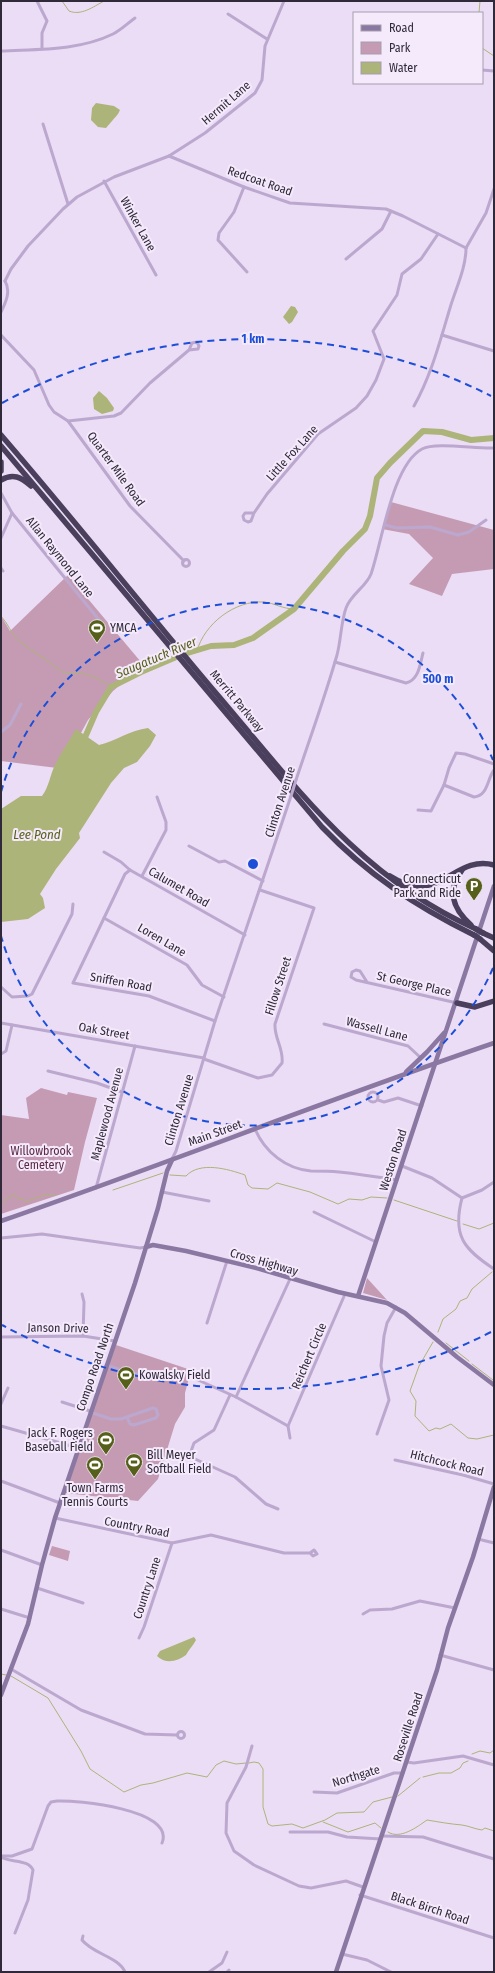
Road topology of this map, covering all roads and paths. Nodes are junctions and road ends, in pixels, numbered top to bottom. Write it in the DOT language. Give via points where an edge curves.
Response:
graph roads {
  1 [pos="37,1"];
  2 [pos="284,1"];
  3 [pos="228,14"];
  4 [pos="135,18"];
  5 [pos="267,39"];
  6 [pos="42,49"];
  7 [pos="1,50"];
  8 [pos="483,70"];
  9 [pos="494,70"];
  10 [pos="43,124"];
  11 [pos="169,156"];
  12 [pos="104,181"];
  13 [pos="244,187"];
  14 [pos="494,189"];
  15 [pos="68,204"];
  16 [pos="392,211"];
  17 [pos="438,234"];
  18 [pos="466,248"];
  19 [pos="346,259"];
  20 [pos="248,272"];
  21 [pos="156,275"];
  22 [pos="3,281"];
  23 [pos="1,312"];
  24 [pos="1,335"];
  25 [pos="442,336"];
  26 [pos="189,350"];
  27 [pos="494,351"];
  28 [pos="414,406"];
  29 [pos="68,422"];
  30 [pos="1,435"];
  31 [pos="1,446"];
  32 [pos="494,448"];
  33 [pos="1,462"];
  34 [pos="1,471"];
  35 [pos="1,480"];
  36 [pos="1,494"];
  37 [pos="2,497"];
  38 [pos="254,512"];
  39 [pos="12,513"];
  40 [pos="486,520"];
  41 [pos="385,525"];
  42 [pos="76,535"];
  43 [pos="1,538"];
  44 [pos="184,561"];
  45 [pos="104,626"];
  46 [pos="169,641"];
  47 [pos="423,653"];
  48 [pos="335,662"];
  49 [pos="195,672"];
  50 [pos="21,704"];
  51 [pos="1,732"];
  52 [pos="494,764"];
  53 [pos="494,770"];
  54 [pos="444,785"];
  55 [pos="158,797"];
  56 [pos="418,810"];
  57 [pos="189,846"];
  58 [pos="353,848"];
  59 [pos="104,852"];
  60 [pos="494,865"];
  61 [pos="465,867"];
  62 [pos="130,870"];
  63 [pos="142,876"];
  64 [pos="263,881"];
  65 [pos="494,887"];
  66 [pos="260,890"];
  67 [pos="73,904"];
  68 [pos="104,918"];
  69 [pos="476,929"];
  70 [pos="245,935"];
  71 [pos="482,936"];
  72 [pos="494,938"];
  73 [pos="494,946"];
  74 [pos="494,951"];
  75 [pos="366,982"];
  76 [pos="1,987"];
  77 [pos="224,997"];
  78 [pos="494,998"];
  79 [pos="494,1002"];
  80 [pos="457,1003"];
  81 [pos="481,1006"];
  82 [pos="215,1021"];
  83 [pos="1,1023"];
  84 [pos="324,1024"];
  85 [pos="12,1025"];
  86 [pos="446,1030"];
  87 [pos="494,1043"];
  88 [pos="135,1046"];
  89 [pos="1,1054"];
  90 [pos="421,1058"];
  91 [pos="204,1059"];
  92 [pos="436,1063"];
  93 [pos="48,1071"];
  94 [pos="403,1074"];
  95 [pos="122,1092"];
  96 [pos="378,1100"];
  97 [pos="422,1106"];
  98 [pos="255,1129"];
  99 [pos="172,1160"];
  100 [pos="402,1166"];
  101 [pos="397,1180"];
  102 [pos="494,1182"];
  103 [pos="96,1188"];
  104 [pos="162,1192"];
  105 [pos="462,1198"];
  106 [pos="209,1200"];
  107 [pos="314,1212"];
  108 [pos="1,1221"];
  109 [pos="1,1238"];
  110 [pos="376,1242"];
  111 [pos="146,1247"];
  112 [pos="227,1261"];
  113 [pos="494,1269"];
  114 [pos="290,1279"];
  115 [pos="82,1294"];
  116 [pos="345,1294"];
  117 [pos="358,1296"];
  118 [pos="396,1307"];
  119 [pos="208,1324"];
  120 [pos="83,1336"];
  121 [pos="1,1337"];
  122 [pos="115,1341"];
  123 [pos="106,1365"];
  124 [pos="142,1370"];
  125 [pos="198,1380"];
  126 [pos="494,1384"];
  127 [pos="8,1388"];
  128 [pos="230,1395"];
  129 [pos="236,1398"];
  130 [pos="62,1402"];
  131 [pos="1,1404"];
  132 [pos="90,1411"];
  133 [pos="127,1417"];
  134 [pos="1,1426"];
  135 [pos="288,1426"];
  136 [pos="377,1434"];
  137 [pos="290,1438"];
  138 [pos="78,1448"];
  139 [pos="395,1460"];
  140 [pos="1,1481"];
  141 [pos="494,1485"];
  142 [pos="60,1503"];
  143 [pos="278,1509"];
  144 [pos="55,1518"];
  145 [pos="478,1539"];
  146 [pos="494,1543"];
  147 [pos="172,1544"];
  148 [pos="1,1550"];
  149 [pos="310,1553"];
  150 [pos="42,1565"];
  151 [pos="37,1588"];
  152 [pos="83,1603"];
  153 [pos="455,1608"];
  154 [pos="1,1609"];
  155 [pos="363,1614"];
  156 [pos="30,1618"];
  157 [pos="139,1638"];
  158 [pos="440,1655"];
  159 [pos="494,1670"];
  160 [pos="9,1673"];
  161 [pos="1,1695"];
  162 [pos="178,1735"];
  163 [pos="252,1746"];
  164 [pos="406,1762"];
  165 [pos="494,1765"];
  166 [pos="403,1773"];
  167 [pos="314,1792"];
  168 [pos="290,1832"];
  169 [pos="381,1838"];
  170 [pos="162,1843"];
  171 [pos="1,1856"];
  172 [pos="494,1859"];
  173 [pos="363,1887"];
  174 [pos="360,1895"];
  175 [pos="15,1933"];
  176 [pos="83,1936"];
  177 [pos="494,1938"];
  178 [pos="227,1952"];
  179 [pos="342,1954"];
  180 [pos="125,1972"];
  181 [pos="209,1972"];
  182 [pos="336,1972"];
  183 [pos="391,1972"];
  1 -- 6 [label="street" via="47,21 42,33"];
  2 -- 5 [label="street, Hermit Lane"];
  3 -- 5 [label="street"];
  4 -- 6 [label="street" via="112,34 94,41 63,48"];
  5 -- 11 [label="street, Hermit Lane" via="263,53 262,80 255,93 205,133"];
  6 -- 7 [label="street"];
  8 -- 9 [label="street"];
  10 -- 15 [label="street"];
  11 -- 12 [label="street"];
  11 -- 13 [label="street, Redcoat Road"];
  12 -- 15 [label="street"];
  12 -- 21 [label="street, Winker Lane"];
  13 -- 16 [label="street, Redcoat Road" via="290,202 372,207"];
  13 -- 20 [label="street" via="234,212 219,234 218,240"];
  14 -- 18 [label="street" via="486,213"];
  15 -- 22 [label="street" via="21,255"];
  16 -- 17 [label="street, Redcoat Road"];
  16 -- 19 [label="street" via="382,229"];
  17 -- 18 [label="street, Redcoat Road"];
  17 -- 38 [label="street, Little Fox Lane" via="421,259 402,274 398,295 373,331 384,359 371,390 356,408 318,434"];
  18 -- 25 [label="street" via="466,256"];
  22 -- 23 [label="street" via="8,288"];
  24 -- 29 [label="street, Quarter Mile Road" via="34,370 54,412"];
  25 -- 27 [label="street"];
  25 -- 28 [label="street"];
  26 -- 29 [label="street" via="121,413"];
  29 -- 44 [label="street, Quarter Mile Road" via="130,506"];
  30 -- 46 [label="highway, Merritt Parkway"];
  31 -- 42 [label="highway, Merritt Parkway"];
  32 -- 41 [label="street, Clinton Avenue" via="437,446 421,450 402,474"];
  33 -- 34 [label="highway"];
  35 -- 42 [label="highway" via="12,476 25,481"];
  36 -- 37 [label="street, Allan Raymond Lane"];
  37 -- 39 [label="street, Allan Raymond Lane"];
  39 -- 43 [label="street"];
  39 -- 45 [label="street, Allan Raymond Lane"];
  40 -- 41 [label="street" via="470,532 458,535 430,527 397,528"];
  41 -- 48 [label="street, Clinton Avenue" via="370,576 347,607"];
  42 -- 46 [label="highway, Merritt Parkway"];
  46 -- 49 [label="highway, Merritt Parkway"];
  47 -- 48 [label="street" via="416,676 406,683"];
  48 -- 64 [label="street, Clinton Avenue, bridge"];
  49 -- 58 [label="highway, Merritt Parkway" via="308,802"];
  49 -- 71 [label="highway, Merritt Parkway, bridge" via="309,812 350,854 414,904 474,935"];
  50 -- 51 [label="street" via="10,725"];
  52 -- 54 [label="street" via="456,753"];
  53 -- 54 [label="street" via="483,793 478,797"];
  54 -- 56 [label="street" via="431,811"];
  55 -- 63 [label="street" via="166,830"];
  57 -- 64 [label="street"];
  58 -- 61 [label="highway" via="391,876 409,884 433,884"];
  58 -- 69 [label="highway, Merritt Parkway" via="411,894"];
  59 -- 62 [label="street, Calumet Road"];
  60 -- 61 [label="highway" via="478,862"];
  61 -- 69 [label="highway" via="455,880 453,898 460,913"];
  62 -- 63 [label="street, Calumet Road"];
  62 -- 68 [label="street, Sniffen Road" via="125,874"];
  63 -- 70 [label="street, Calumet Road"];
  64 -- 66 [label="street, Clinton Avenue"];
  65 -- 80 [label="main road, Weston Road"];
  66 -- 70 [label="street, Clinton Avenue"];
  66 -- 91 [label="street, Fillow Street" via="314,908 275,1024 282,1063 272,1075 258,1078"];
  67 -- 76 [label="street" via="72,914 32,994 12,998"];
  68 -- 77 [label="street, Loren Lane" via="187,965 202,985"];
  68 -- 82 [label="street, Sniffen Road" via="73,983 149,996"];
  69 -- 71 [label="highway, Merritt Parkway, bridge"];
  70 -- 77 [label="street, Clinton Avenue"];
  71 -- 72 [label="highway, Merritt Parkway"];
  71 -- 73 [label="highway, Merritt Parkway"];
  71 -- 74 [label="highway"];
  75 -- 75 [label="street, St George Place" via="353,979 352,972 360,971"];
  75 -- 80 [label="street, St George Place"];
  77 -- 82 [label="street, Clinton Avenue"];
  78 -- 81 [label="highway"];
  79 -- 81 [label="highway"];
  80 -- 81 [label="highway"];
  80 -- 86 [label="main road, Weston Road"];
  82 -- 91 [label="street, Clinton Avenue"];
  83 -- 85 [label="street, Oak Street"];
  84 -- 90 [label="street, Wassell Lane" via="408,1046"];
  85 -- 88 [label="street, Oak Street"];
  85 -- 89 [label="street" via="6,1051"];
  86 -- 90 [label="main road, Weston Road"];
  86 -- 92 [label="main road, Weston Road"];
  87 -- 92 [label="main road, Main Street"];
  88 -- 91 [label="street, Oak Street"];
  88 -- 95 [label="street, Maplewood Avenue"];
  90 -- 94 [label="main road, Weston Road"];
  91 -- 99 [label="street, Clinton Avenue"];
  92 -- 94 [label="main road, Main Street"];
  92 -- 97 [label="main road, Weston Road"];
  93 -- 95 [label="street"];
  94 -- 98 [label="main road, Main Street"];
  95 -- 103 [label="street, Maplewood Avenue"];
  96 -- 97 [label="street" via="384,1102 398,1098"];
  97 -- 100 [label="main road, Weston Road"];
  98 -- 99 [label="main road, Main Street"];
  98 -- 101 [label="street" via="267,1149 293,1167"];
  99 -- 103 [label="main road, Main Street"];
  99 -- 104 [label="main road, Compo Road North"];
  100 -- 101 [label="main road, Weston Road"];
  100 -- 105 [label="street" via="432,1178"];
  101 -- 110 [label="main road, Weston Road"];
  102 -- 105 [label="street"];
  103 -- 108 [label="main road, Main Street"];
  104 -- 106 [label="street"];
  104 -- 111 [label="main road, Compo Road North"];
  105 -- 113 [label="street" via="460,1226 463,1241 471,1253"];
  107 -- 110 [label="street"];
  109 -- 111 [label="street, Cross Highway" via="42,1234"];
  110 -- 117 [label="main road, Weston Road"];
  111 -- 112 [label="main road, Cross Highway" via="153,1245"];
  111 -- 122 [label="main road, Compo Road North"];
  112 -- 114 [label="main road, Cross Highway"];
  112 -- 119 [label="street"];
  114 -- 116 [label="main road, Cross Highway"];
  114 -- 129 [label="street"];
  115 -- 120 [label="street"];
  116 -- 117 [label="main road, Cross Highway"];
  116 -- 135 [label="street, Reichert Circle"];
  117 -- 118 [label="main road, Cross Highway"];
  118 -- 126 [label="main road, Cross Highway"];
  118 -- 136 [label="street" via="384,1336 381,1366 389,1400"];
  120 -- 121 [label="street, Janson Drive"];
  120 -- 122 [label="street, Janson Drive"];
  122 -- 123 [label="main road, Compo Road North"];
  123 -- 124 [label="street" via="134,1374"];
  123 -- 132 [label="main road, Compo Road North"];
  125 -- 128 [label="street"];
  127 -- 131 [label="street"];
  128 -- 129 [label="street"];
  128 -- 143 [label="street" via="214,1430 194,1443 190,1454 195,1459 235,1477 272,1508"];
  129 -- 135 [label="street"];
  130 -- 132 [label="street"];
  132 -- 133 [label="street" via="110,1419"];
  132 -- 138 [label="main road, Compo Road North"];
  133 -- 133 [label="street" via="153,1408 158,1414 156,1418 134,1426"];
  134 -- 138 [label="street"];
  135 -- 137 [label="street"];
  138 -- 142 [label="main road, Compo Road North"];
  139 -- 141 [label="street, Hitchcock Road"];
  140 -- 142 [label="street"];
  141 -- 145 [label="main road, Roseville Road"];
  142 -- 144 [label="main road, Compo Road North"];
  144 -- 147 [label="street, Country Road"];
  144 -- 150 [label="main road, Compo Road North"];
  145 -- 146 [label="street"];
  145 -- 153 [label="main road, Roseville Road"];
  147 -- 149 [label="street, Country Road" via="211,1535 284,1553"];
  147 -- 157 [label="street, Country Lane"];
  148 -- 150 [label="street"];
  150 -- 151 [label="main road, Compo Road North"];
  151 -- 152 [label="street"];
  151 -- 156 [label="main road, Compo Road North"];
  153 -- 155 [label="street" via="420,1601 392,1609 370,1610"];
  153 -- 158 [label="main road, Roseville Road"];
  154 -- 156 [label="street"];
  156 -- 160 [label="main road, Compo Road North"];
  158 -- 159 [label="street"];
  158 -- 164 [label="main road, Roseville Road"];
  160 -- 161 [label="main road, Compo Road North"];
  160 -- 162 [label="street" via="88,1712 145,1734"];
  163 -- 173 [label="street" via="248,1763 228,1803 226,1829 235,1853 299,1886 311,1888 346,1881"];
  164 -- 165 [label="street" via="464,1756"];
  164 -- 166 [label="main road, Roseville Road"];
  166 -- 167 [label="street, Northgate" via="394,1773 337,1793"];
  166 -- 169 [label="main road, Roseville Road"];
  168 -- 169 [label="street" via="328,1832 347,1837"];
  169 -- 172 [label="street" via="423,1837"];
  169 -- 173 [label="main road, Roseville Road"];
  170 -- 171 [label="street" via="163,1834 157,1825 130,1811 103,1804 57,1801 51,1802 48,1806 32,1849 12,1856"];
  171 -- 175 [label="street" via="10,1861 28,1864 33,1870 28,1900"];
  173 -- 174 [label="main road, Roseville Road"];
  174 -- 177 [label="street, Black Birch Road"];
  174 -- 179 [label="main road, Roseville Road"];
  176 -- 180 [label="street" via="82,1940 88,1947 121,1965"];
  178 -- 181 [label="street" via="222,1963"];
  179 -- 182 [label="main road, Roseville Road"];
  179 -- 183 [label="street" via="367,1960"];
}
